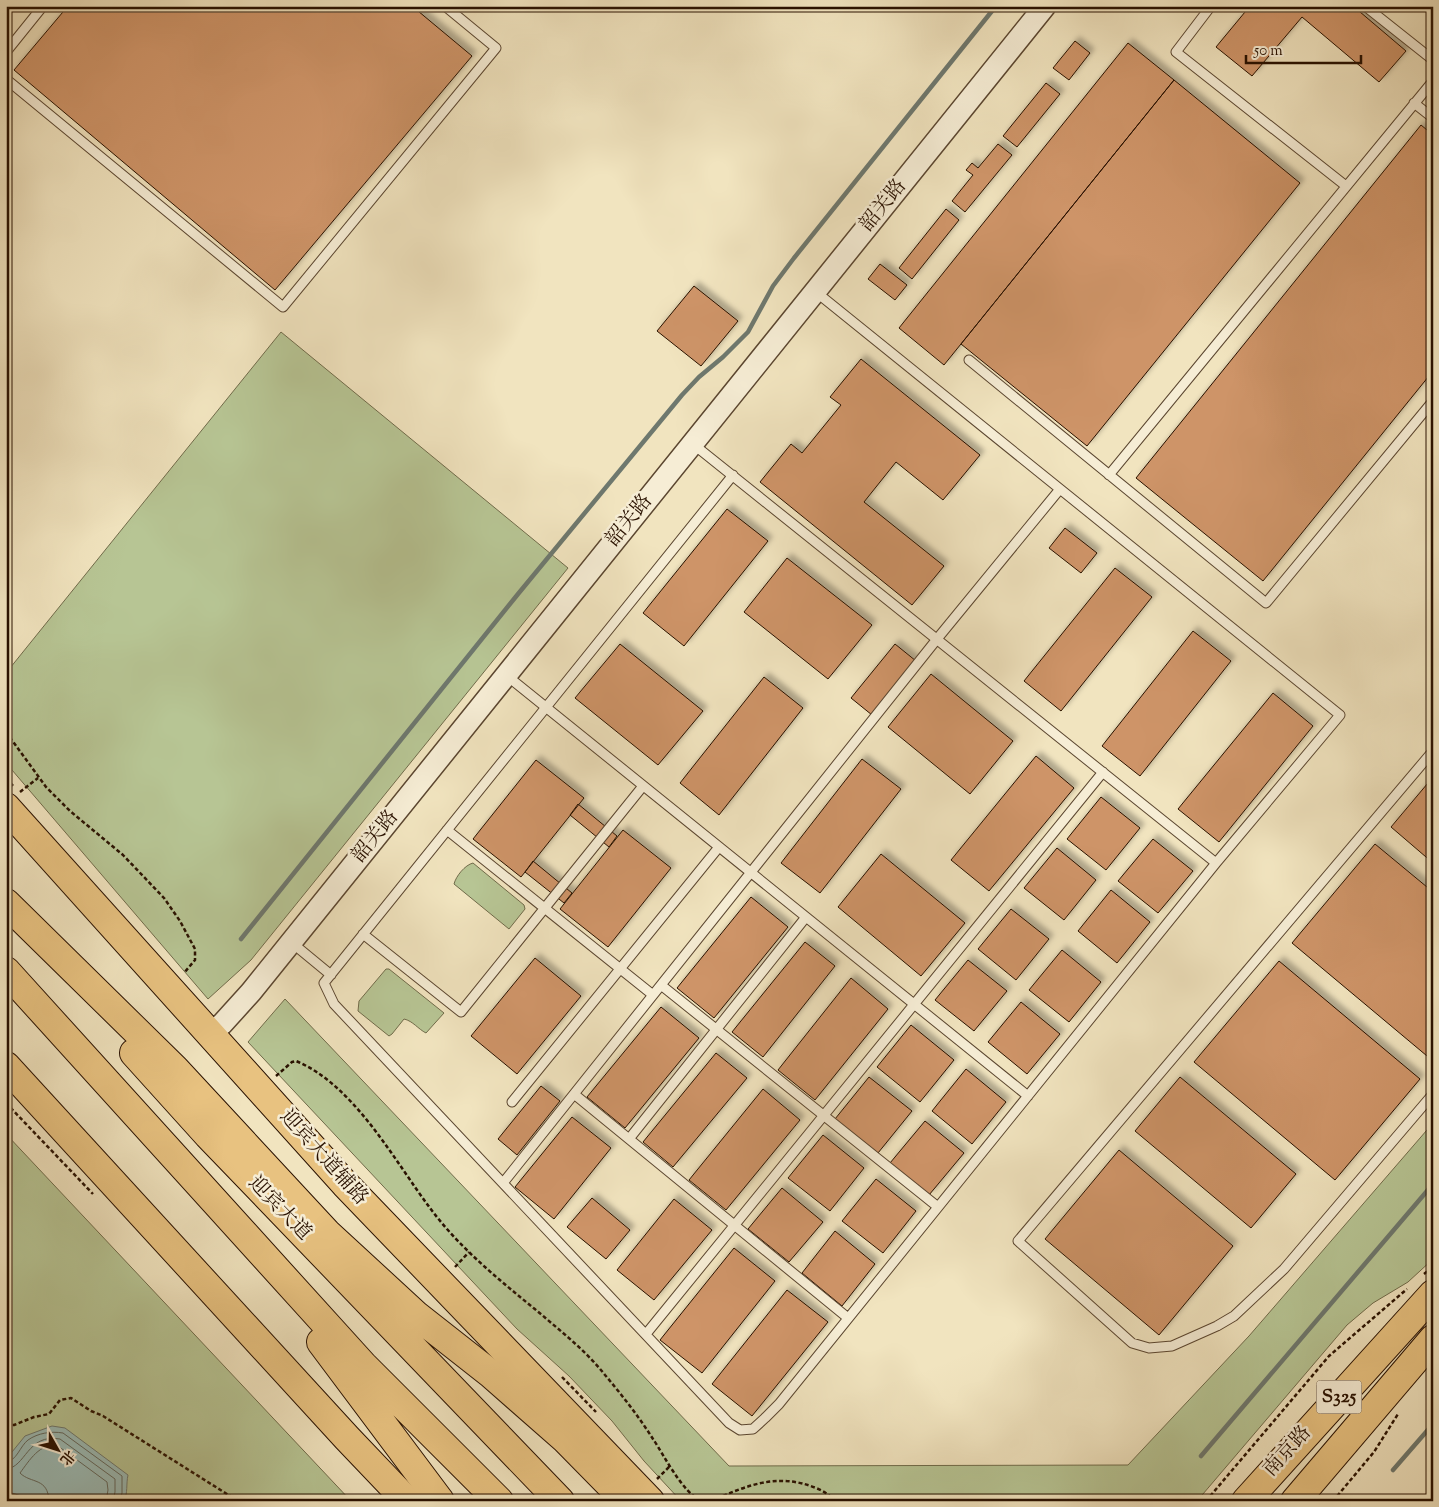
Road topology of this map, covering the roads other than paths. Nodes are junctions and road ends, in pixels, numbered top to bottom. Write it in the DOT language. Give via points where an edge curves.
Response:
graph roads {
  1 [pos="43,6"];
  2 [pos="445,6"];
  3 [pos="1045,6"];
  4 [pos="1211,6"];
  5 [pos="1365,6"];
  6 [pos="6,52"];
  7 [pos="1433,60"];
  8 [pos="6,80"];
  9 [pos="1433,81"];
  10 [pos="1414,103"];
  11 [pos="1433,118"];
  12 [pos="1346,186"];
  13 [pos="815,291"];
  14 [pos="969,360"];
  15 [pos="1433,401"];
  16 [pos="693,443"];
  17 [pos="733,475"];
  18 [pos="1109,475"];
  19 [pos="1060,490"];
  20 [pos="937,639"];
  21 [pos="506,675"];
  22 [pos="546,707"];
  23 [pos="1433,751"];
  24 [pos="1103,772"];
  25 [pos="643,786"];
  26 [pos="13,800"];
  27 [pos="447,830"];
  28 [pos="719,847"];
  29 [pos="1216,863"];
  30 [pos="750,872"];
  31 [pos="6,903"];
  32 [pos="545,908"];
  33 [pos="6,909"];
  34 [pos="806,917"];
  35 [pos="363,934"];
  36 [pos="291,942"];
  37 [pos="620,968"];
  38 [pos="6,971"];
  39 [pos="331,974"];
  40 [pos="6,978"];
  41 [pos="661,985"];
  42 [pos="653,994"];
  43 [pos="914,1004"];
  44 [pos="717,1029"];
  45 [pos="210,1032"];
  46 [pos="6,1066"];
  47 [pos="574,1094"];
  48 [pos="1433,1094"];
  49 [pos="1028,1096"];
  50 [pos="512,1102"];
  51 [pos="823,1115"];
  52 [pos="629,1139"];
  53 [pos="503,1183"];
  54 [pos="938,1207"];
  55 [pos="734,1224"];
  56 [pos="1420,1286"];
  57 [pos="848,1318"];
  58 [pos="646,1334"];
  59 [pos="1433,1339"];
  60 [pos="652,1492"];
  61 [pos="1300,1499"];
  62 [pos="408,1501"];
  63 [pos="440,1501"];
  64 [pos="499,1501"];
  65 [pos="560,1501"];
  66 [pos="626,1501"];
  67 [pos="1246,1501"];
  1 -- 6 [label="lane"];
  2 -- 8 [label="lane" via="496,48 283,307"];
  3 -- 13 [label="street, 韶关路"];
  4 -- 12 [label="lane" via="1176,52"];
  5 -- 7 [label="lane"];
  9 -- 10 [label="lane"];
  10 -- 11 [label="lane"];
  10 -- 12 [label="lane"];
  12 -- 18 [label="lane"];
  13 -- 16 [label="street, 韶关路"];
  13 -- 19 [label="lane"];
  14 -- 18 [label="lane"];
  15 -- 18 [label="lane" via="1266,603"];
  16 -- 17 [label="lane"];
  16 -- 21 [label="street, 韶关路"];
  17 -- 20 [label="lane"];
  17 -- 22 [label="lane"];
  19 -- 20 [label="lane"];
  19 -- 29 [label="lane" via="1340,715"];
  20 -- 24 [label="lane"];
  20 -- 30 [label="lane"];
  21 -- 22 [label="lane"];
  21 -- 36 [label="street, 韶关路"];
  22 -- 25 [label="lane"];
  22 -- 27 [label="lane"];
  23 -- 48 [label="lane" via="1018,1241 1132,1343 1149,1348 1172,1346 1234,1316 1284,1269"];
  24 -- 29 [label="lane"];
  24 -- 43 [label="lane"];
  25 -- 28 [label="lane"];
  25 -- 32 [label="lane"];
  26 -- 45 [label="main road, 迎宾大道辅路"];
  27 -- 32 [label="lane"];
  27 -- 35 [label="lane"];
  28 -- 30 [label="lane"];
  28 -- 37 [label="lane"];
  29 -- 49 [label="lane"];
  30 -- 34 [label="lane"];
  30 -- 41 [label="lane"];
  31 -- 66 [label="main road" via="175,1069 327,1233 416,1315 491,1374 565,1439"];
  32 -- 35 [label="lane" via="462,1012"];
  32 -- 37 [label="lane"];
  33 -- 65 [label="main road, 迎宾大道" via="208,1135"];
  34 -- 43 [label="lane"];
  34 -- 44 [label="lane"];
  35 -- 39 [label="lane"];
  36 -- 39 [label="lane"];
  36 -- 45 [label="street, 韶关路" via="251,992 222,1024"];
  37 -- 42 [label="lane"];
  37 -- 50 [label="lane"];
  38 -- 64 [label="main road, 迎宾大道" via="363,1365"];
  39 -- 53 [label="lane" via="324,983 334,1004"];
  40 -- 63 [label="main road" via="165,1167 322,1343"];
  41 -- 42 [label="lane"];
  41 -- 44 [label="lane"];
  42 -- 47 [label="lane"];
  43 -- 49 [label="lane"];
  43 -- 51 [label="lane"];
  44 -- 51 [label="lane"];
  44 -- 52 [label="lane"];
  45 -- 60 [label="main road, 迎宾大道辅路" via="345,1184"];
  46 -- 62 [label="main road"];
  47 -- 52 [label="lane"];
  47 -- 53 [label="lane"];
  49 -- 54 [label="lane"];
  51 -- 54 [label="lane"];
  51 -- 55 [label="lane"];
  52 -- 55 [label="lane"];
  53 -- 58 [label="lane"];
  54 -- 57 [label="lane"];
  55 -- 57 [label="lane"];
  55 -- 58 [label="lane"];
  56 -- 67 [label="main road, 南京路 / S325"];
  57 -- 58 [label="lane" via="766,1418 753,1428 740,1430"];
  59 -- 61 [label="main road, 南京路 / S325"];
}
